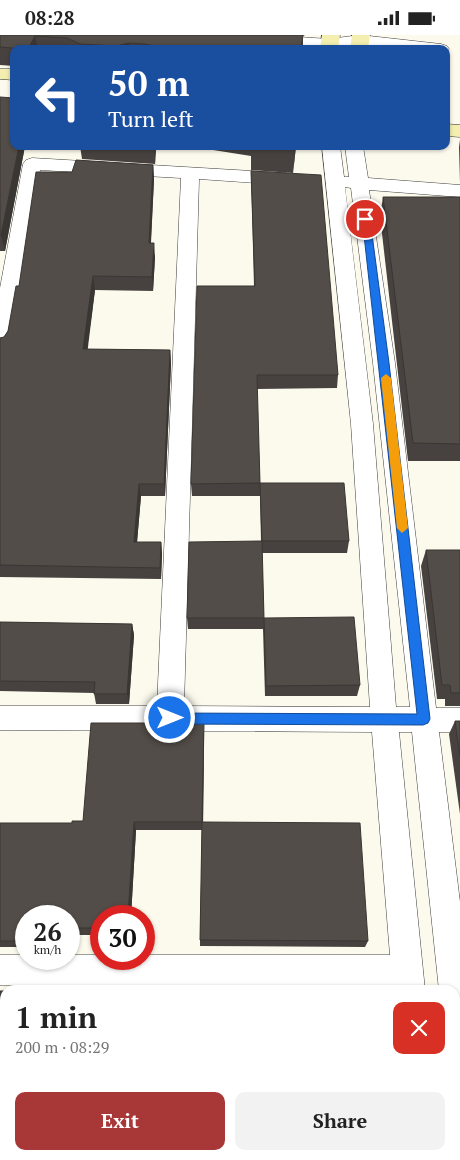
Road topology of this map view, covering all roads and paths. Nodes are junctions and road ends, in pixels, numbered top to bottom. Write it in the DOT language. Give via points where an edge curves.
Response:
graph roads {
  1 [pos="254,39"];
  2 [pos="360,41"];
  3 [pos="330,42"];
  4 [pos="400,45"];
  5 [pos="330,150"];
  6 [pos="355,150"];
  7 [pos="190,173"];
  8 [pos="318,181"];
  9 [pos="360,183"];
  10 [pos="460,191"];
  11 [pos="0,344"];
  12 [pos="0,718"];
  13 [pos="170,718"];
  14 [pos="384,719"];
  15 [pos="423,719"];
  16 [pos="460,720"];
  17 [pos="0,970"];
  18 [pos="136,980"];
  19 [pos="408,980"];
  20 [pos="454,985"];
  1 -- 3 [label="street"];
  2 -- 3 [label="street"];
  2 -- 4 [label="street"];
  5 -- 8 [label="street"];
  6 -- 9 [label="street"];
  7 -- 8 [label="street"];
  7 -- 11 [label="street" via="32,163"];
  7 -- 13 [label="street"];
  8 -- 9 [label="street"];
  8 -- 14 [label="street" via="362,424"];
  9 -- 10 [label="street"];
  9 -- 15 [label="street" via="384,363"];
  12 -- 13 [label="street"];
  13 -- 14 [label="street"];
  14 -- 15 [label="street"];
  14 -- 19 [label="street"];
  15 -- 16 [label="street"];
  15 -- 20 [label="street"];
  17 -- 18 [label="street"];
  18 -- 19 [label="street"];
}
